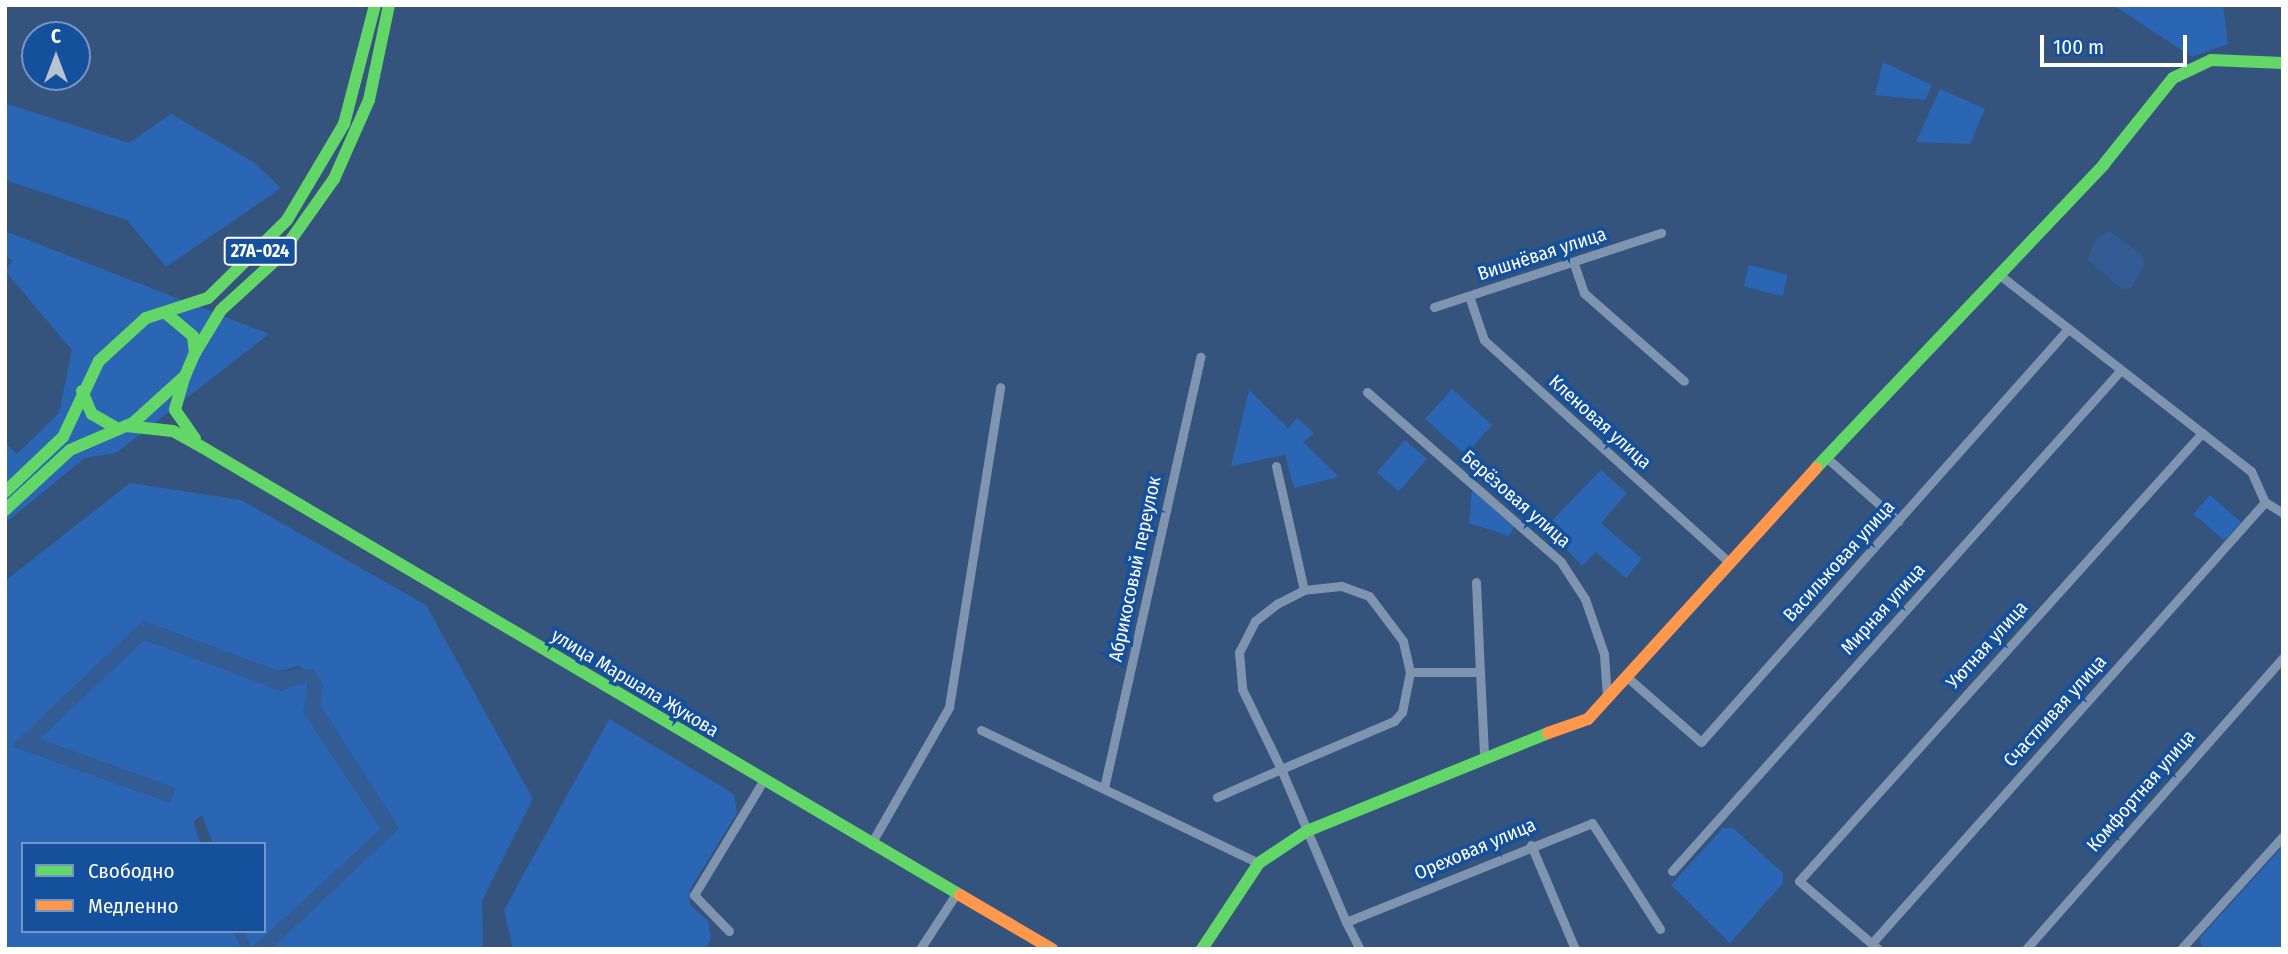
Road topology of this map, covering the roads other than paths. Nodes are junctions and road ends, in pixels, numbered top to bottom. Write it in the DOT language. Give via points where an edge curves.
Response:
graph roads {
  1 [pos="374,5"];
  2 [pos="389,5"];
  3 [pos="2283,63"];
  4 [pos="1661,233"];
  5 [pos="1574,264"];
  6 [pos="2001,276"];
  7 [pos="1469,296"];
  8 [pos="1434,307"];
  9 [pos="167,314"];
  10 [pos="2067,330"];
  11 [pos="195,354"];
  12 [pos="1200,357"];
  13 [pos="2120,371"];
  14 [pos="185,376"];
  15 [pos="1684,381"];
  16 [pos="1000,387"];
  17 [pos="82,391"];
  18 [pos="1367,392"];
  19 [pos="121,427"];
  20 [pos="2202,433"];
  21 [pos="202,447"];
  22 [pos="1828,459"];
  23 [pos="1276,466"];
  24 [pos="5,492"];
  25 [pos="2265,502"];
  26 [pos="5,510"];
  27 [pos="2283,513"];
  28 [pos="1898,521"];
  29 [pos="1728,561"];
  30 [pos="1476,582"];
  31 [pos="1304,590"];
  32 [pos="2283,657"];
  33 [pos="1479,672"];
  34 [pos="1410,673"];
  35 [pos="1627,677"];
  36 [pos="1607,700"];
  37 [pos="981,730"];
  38 [pos="1484,755"];
  39 [pos="1280,769"];
  40 [pos="763,781"];
  41 [pos="1104,788"];
  42 [pos="1217,797"];
  43 [pos="1307,831"];
  44 [pos="2283,836"];
  45 [pos="871,844"];
  46 [pos="1531,845"];
  47 [pos="1259,863"];
  48 [pos="1672,871"];
  49 [pos="956,894"];
  50 [pos="1346,922"];
  51 [pos="1660,929"];
  52 [pos="729,931"];
  53 [pos="1875,946"];
  54 [pos="2184,948"];
  55 [pos="920,949"];
  56 [pos="1052,949"];
  57 [pos="1202,949"];
  58 [pos="1360,949"];
  59 [pos="1575,949"];
  60 [pos="2025,949"];
  1 -- 9 [label="street, 27А-024" via="354,97 300,203 269,244 208,298"];
  2 -- 11 [label="street, 27А-024" via="369,100 334,179 278,258 221,310"];
  3 -- 6 [label="street" via="2245,57 2188,66"];
  4 -- 5 [label="street, Вишнёвая улица"];
  5 -- 7 [label="street, Вишнёвая улица"];
  5 -- 15 [label="street" via="1584,293"];
  6 -- 10 [label="street"];
  6 -- 22 [label="street"];
  7 -- 8 [label="street, Вишнёвая улица"];
  7 -- 29 [label="street, Кленовая улица" via="1484,340"];
  9 -- 11 [label="street" via="193,336"];
  9 -- 17 [label="street, 27А-024" via="140,323 87,376"];
  10 -- 13 [label="street"];
  10 -- 28 [label="street, Васильковая улица"];
  11 -- 14 [label="street, 27А-024"];
  12 -- 41 [label="street, Абрикосовый переулок"];
  13 -- 20 [label="street"];
  13 -- 48 [label="street, Мирная улица"];
  14 -- 19 [label="street, 27А-024"];
  14 -- 21 [label="street, улица Маршала Жукова" via="175,410"];
  16 -- 45 [label="street" via="949,706"];
  17 -- 19 [label="street" via="92,414"];
  17 -- 24 [label="street, 27А-024" via="62,437"];
  18 -- 36 [label="street, Берёзовая улица" via="1562,562 1585,599 1604,654"];
  19 -- 21 [label="street, улица Маршала Жукова" via="173,431"];
  19 -- 26 [label="street, 27А-024" via="77,445"];
  20 -- 25 [label="street" via="2251,471"];
  20 -- 53 [label="street, Уютная улица" via="1799,881"];
  21 -- 40 [label="street, улица Маршала Жукова"];
  22 -- 28 [label="street"];
  22 -- 29 [label="street"];
  23 -- 31 [label="street"];
  25 -- 27 [label="street"];
  25 -- 53 [label="street, Счастливая улица"];
  28 -- 35 [label="street, Васильковая улица" via="1701,742"];
  29 -- 35 [label="street"];
  30 -- 33 [label="street"];
  31 -- 34 [label="street" via="1341,586 1369,596 1403,641"];
  31 -- 39 [label="street" via="1255,621 1240,652 1242,689"];
  32 -- 60 [label="street, Комфортная улица"];
  33 -- 34 [label="street"];
  33 -- 38 [label="street"];
  34 -- 39 [label="street" via="1394,720"];
  35 -- 36 [label="street"];
  36 -- 38 [label="street" via="1588,719"];
  37 -- 41 [label="street"];
  38 -- 43 [label="street"];
  39 -- 42 [label="street"];
  39 -- 43 [label="street"];
  40 -- 45 [label="street, улица Маршала Жукова"];
  40 -- 52 [label="street" via="694,895"];
  41 -- 47 [label="street"];
  43 -- 47 [label="street"];
  43 -- 50 [label="street"];
  44 -- 54 [label="street"];
  45 -- 49 [label="street, улица Маршала Жукова"];
  46 -- 50 [label="street, Ореховая улица"];
  46 -- 51 [label="street, Ореховая улица" via="1580,824 1601,829"];
  46 -- 59 [label="street"];
  47 -- 57 [label="street"];
  49 -- 55 [label="street"];
  49 -- 56 [label="street, улица Маршала Жукова"];
  50 -- 58 [label="street"];
}
